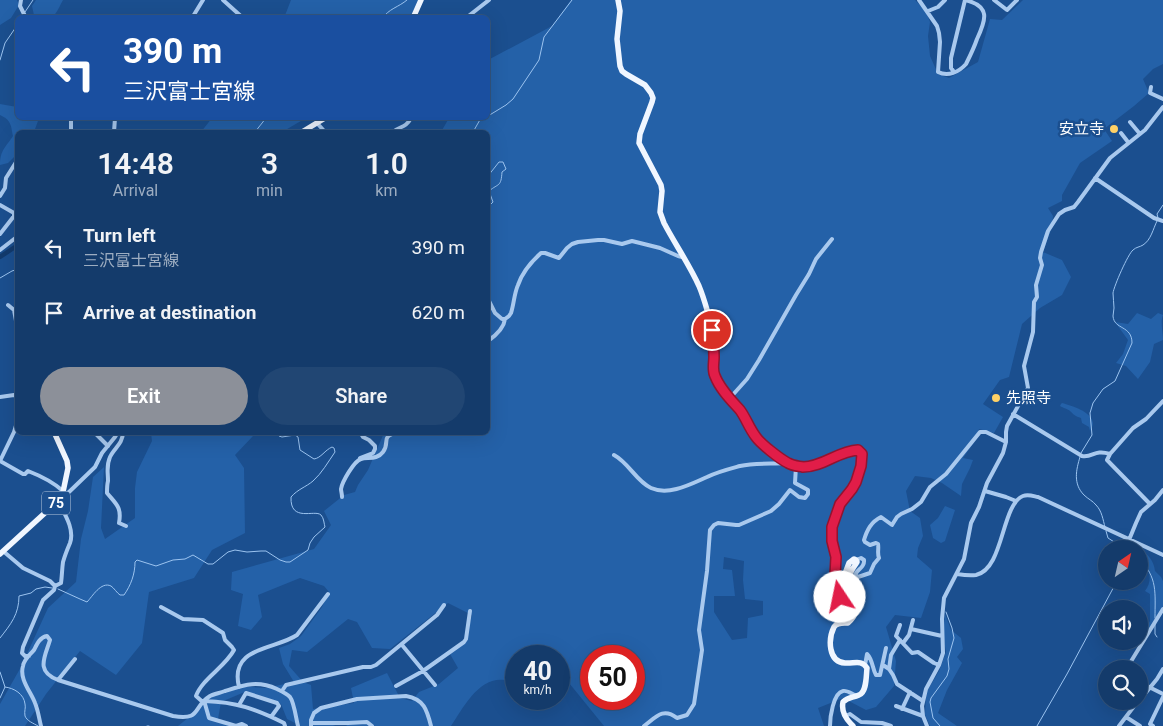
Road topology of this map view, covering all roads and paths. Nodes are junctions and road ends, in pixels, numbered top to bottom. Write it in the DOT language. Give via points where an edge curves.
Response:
graph roads {
  1 [pos="21,0"];
  2 [pos="203,0"];
  3 [pos="223,0"];
  4 [pos="421,0"];
  5 [pos="488,0"];
  6 [pos="618,0"];
  7 [pos="919,0"];
  8 [pos="945,0"];
  9 [pos="965,0"];
  10 [pos="994,0"];
  11 [pos="1017,0"];
  12 [pos="1000,2"];
  13 [pos="928,11"];
  14 [pos="24,15"];
  15 [pos="194,15"];
  16 [pos="240,15"];
  17 [pos="414,15"];
  18 [pos="470,15"];
  19 [pos="954,72"];
  20 [pos="1151,88"];
  21 [pos="1163,100"];
  22 [pos="1163,107"];
  23 [pos="322,120"];
  24 [pos="410,120"];
  25 [pos="1130,122"];
  26 [pos="317,123"];
  27 [pos="305,130"];
  28 [pos="323,130"];
  29 [pos="396,130"];
  30 [pos="1121,133"];
  31 [pos="1140,134"];
  32 [pos="1128,142"];
  33 [pos="15,164"];
  34 [pos="1091,173"];
  35 [pos="1095,177"];
  36 [pos="0,196"];
  37 [pos="0,205"];
  38 [pos="1163,221"];
  39 [pos="0,234"];
  40 [pos="15,238"];
  41 [pos="832,239"];
  42 [pos="0,250"];
  43 [pos="682,256"];
  44 [pos="490,303"];
  45 [pos="8,305"];
  46 [pos="15,316"];
  47 [pos="505,319"];
  48 [pos="490,339"];
  49 [pos="15,395"];
  50 [pos="0,397"];
  51 [pos="730,398"];
  52 [pos="1163,401"];
  53 [pos="1013,414"];
  54 [pos="15,429"];
  55 [pos="55,435"];
  56 [pos="97,435"];
  57 [pos="116,435"];
  58 [pos="123,435"];
  59 [pos="362,435"];
  60 [pos="390,435"];
  61 [pos="1006,442"];
  62 [pos="108,446"];
  63 [pos="1110,454"];
  64 [pos="614,455"];
  65 [pos="0,461"];
  66 [pos="357,461"];
  67 [pos="788,463"];
  68 [pos="796,466"];
  69 [pos="1163,490"];
  70 [pos="985,491"];
  71 [pos="342,496"];
  72 [pos="60,497"];
  73 [pos="1016,501"];
  74 [pos="1150,504"];
  75 [pos="126,526"];
  76 [pos="1130,540"];
  77 [pos="1148,548"];
  78 [pos="1,551"];
  79 [pos="1163,555"];
  80 [pos="856,560"];
  81 [pos="957,574"];
  82 [pos="55,586"];
  83 [pos="328,594"];
  84 [pos="444,605"];
  85 [pos="161,607"];
  86 [pos="1163,609"];
  87 [pos="470,611"];
  88 [pos="913,620"];
  89 [pos="900,625"];
  90 [pos="912,629"];
  91 [pos="942,636"];
  92 [pos="902,642"];
  93 [pos="402,645"];
  94 [pos="886,648"];
  95 [pos="29,656"];
  96 [pos="75,659"];
  97 [pos="1132,660"];
  98 [pos="865,665"];
  99 [pos="883,665"];
  100 [pos="940,665"];
  101 [pos="1163,669"];
  102 [pos="423,670"];
  103 [pos="889,670"];
  104 [pos="1161,676"];
  105 [pos="58,680"];
  106 [pos="435,685"];
  107 [pos="396,686"];
  108 [pos="239,687"];
  109 [pos="1149,687"];
  110 [pos="282,691"];
  111 [pos="910,692"];
  112 [pos="1163,695"];
  113 [pos="857,696"];
  114 [pos="204,701"];
  115 [pos="923,701"];
  116 [pos="239,705"];
  117 [pos="896,706"];
  118 [pos="902,709"];
  119 [pos="1131,710"];
  120 [pos="845,716"];
  121 [pos="923,716"];
  122 [pos="271,717"];
  123 [pos="1126,717"];
  124 [pos="311,724"];
  125 [pos="41,726"];
  126 [pos="246,726"];
  127 [pos="285,726"];
  128 [pos="298,726"];
  129 [pos="372,726"];
  130 [pos="431,726"];
  131 [pos="644,726"];
  132 [pos="830,726"];
  133 [pos="853,726"];
  134 [pos="891,726"];
  135 [pos="927,726"];
  136 [pos="1119,726"];
  137 [pos="1140,726"];
  138 [pos="1153,726"];
  1 -- 14 [label="street"];
  2 -- 15 [label="street"];
  3 -- 16 [label="street"];
  4 -- 17 [label="main road"];
  5 -- 18 [label="street"];
  6 -- 43 [label="main road" via="620,66 622,71 645,84 653,98 640,143 661,185 660,212 664,223"];
  7 -- 13 [label="street"];
  8 -- 13 [label="street"];
  9 -- 19 [label="street" via="952,58"];
  9 -- 19 [label="street" via="981,8 984,25 966,64"];
  10 -- 12 [label="street"];
  11 -- 12 [label="street" via="1008,10"];
  13 -- 19 [label="street" via="939,34 938,72 944,75"];
  20 -- 21 [label="street" via="1150,93"];
  22 -- 31 [label="street"];
  23 -- 26 [label="main road"];
  24 -- 29 [label="street"];
  25 -- 31 [label="street"];
  26 -- 27 [label="main road"];
  26 -- 28 [label="street"];
  30 -- 32 [label="street"];
  31 -- 32 [label="street"];
  32 -- 35 [label="street"];
  33 -- 36 [label="street"];
  34 -- 35 [label="street"];
  35 -- 38 [label="street"];
  35 -- 53 [label="street" via="1074,207 1060,214 1044,241 1036,285 1033,332 1024,366 1028,388"];
  37 -- 39 [label="street" via="14,216"];
  40 -- 42 [label="street"];
  41 -- 51 [label="street" via="816,259 759,360"];
  43 -- 47 [label="street" via="632,241 622,244 604,240 572,244 559,258 541,253 521,277 511,312"];
  43 -- 51 [label="main road" via="699,287 712,330 714,375"];
  44 -- 47 [label="street" via="495,314"];
  45 -- 46 [label="street"];
  47 -- 48 [label="street"];
  49 -- 50 [label="street"];
  51 -- 67 [label="main road" via="756,438"];
  52 -- 63 [label="street" via="1132,428"];
  53 -- 61 [label="street" via="1007,426"];
  53 -- 63 [label="street" via="1082,456 1100,452"];
  54 -- 65 [label="street"];
  55 -- 72 [label="main road, 75" via="68,463"];
  56 -- 62 [label="street"];
  57 -- 62 [label="street"];
  58 -- 75 [label="street" via="110,455 107,493 119,507 119,523"];
  59 -- 66 [label="street" via="375,449"];
  60 -- 66 [label="street" via="381,454"];
  61 -- 70 [label="street"];
  61 -- 80 [label="street" via="980,432 946,474 930,486 916,507 901,514 892,525 882,517 872,523 864,540 870,545 878,544 879,558 870,573 855,575 864,564 861,558"];
  62 -- 72 [label="street" via="95,467"];
  63 -- 74 [label="street" via="1107,460"];
  64 -- 67 [label="street" via="646,485 659,490 679,488 741,466"];
  65 -- 72 [label="street" via="23,474 28,472 55,484"];
  66 -- 71 [label="street" via="341,488"];
  67 -- 68 [label="main road"];
  68 -- 80 [label="main road" via="812,466 852,450 861,452 856,482 840,504 832,527 835,576 840,593 838,606 841,609 846,606 849,594 843,576 849,563"];
  68 -- 131 [label="street" via="795,483 808,490 805,498 790,490 771,511 736,526 718,523 710,530 699,630 702,650 694,704 686,715 677,718 664,712"];
  69 -- 74 [label="street"];
  70 -- 73 [label="street"];
  70 -- 81 [label="street" via="971,523 964,559"];
  72 -- 78 [label="main road, 75"];
  72 -- 82 [label="street" via="70,526 70,542 62,565 61,583"];
  73 -- 76 [label="street" via="1030,495"];
  73 -- 81 [label="street" via="989,566 976,575"];
  74 -- 76 [label="street" via="1141,512"];
  77 -- 79 [label="street"];
  78 -- 82 [label="street"];
  80 -- 98 [label="main road" via="850,579 862,590 863,596 852,620 836,625 829,646 840,662"];
  81 -- 91 [label="street" via="944,598"];
  82 -- 95 [label="street" via="42,603 23,647 22,653"];
  83 -- 108 [label="street" via="297,635 246,658 237,672"];
  84 -- 93 [label="street" via="437,616"];
  85 -- 114 [label="street" via="183,620 203,620 223,633 225,640 234,648 197,693 196,697"];
  86 -- 97 [label="street"];
  87 -- 102 [label="street" via="464,642"];
  88 -- 90 [label="street"];
  89 -- 92 [label="street" via="896,636"];
  90 -- 91 [label="street"];
  90 -- 92 [label="street"];
  91 -- 100 [label="street"];
  92 -- 100 [label="street" via="912,653 918,652"];
  92 -- 103 [label="street" via="891,655"];
  93 -- 102 [label="street"];
  93 -- 110 [label="street" via="376,665 286,685"];
  94 -- 99 [label="street"];
  95 -- 105 [label="street" via="41,638 47,636 50,640 43,661 50,677"];
  95 -- 125 [label="street" via="23,664 24,680"];
  96 -- 105 [label="street"];
  98 -- 99 [label="street" via="866,654 872,660 876,675 880,674"];
  98 -- 113 [label="main road" via="865,687"];
  99 -- 103 [label="street"];
  100 -- 115 [label="street"];
  101 -- 104 [label="street"];
  102 -- 106 [label="street"];
  102 -- 107 [label="street"];
  103 -- 111 [label="street" via="897,684"];
  104 -- 109 [label="street"];
  105 -- 114 [label="street" via="185,718 193,715"];
  108 -- 110 [label="street" via="266,684"];
  108 -- 114 [label="street"];
  109 -- 112 [label="street"];
  110 -- 128 [label="street" via="292,699"];
  111 -- 115 [label="street"];
  111 -- 118 [label="street"];
  112 -- 138 [label="street" via="1150,724"];
  113 -- 120 [label="main road" via="843,702"];
  113 -- 132 [label="street" via="847,691 840,692 833,706"];
  114 -- 116 [label="street"];
  114 -- 126 [label="street" via="209,718"];
  115 -- 121 [label="street"];
  116 -- 122 [label="street"];
  116 -- 122 [label="street" via="246,693 277,704 279,706"];
  117 -- 118 [label="street"];
  118 -- 121 [label="street"];
  119 -- 123 [label="street"];
  120 -- 133 [label="main road"];
  120 -- 134 [label="street" via="850,714 861,722"];
  121 -- 135 [label="street"];
  122 -- 127 [label="street"];
  123 -- 136 [label="street"];
  123 -- 137 [label="street"];
  124 -- 129 [label="street" via="367,722"];
  124 -- 130 [label="street" via="314,714 321,708 357,699 406,696 422,703"];
}
